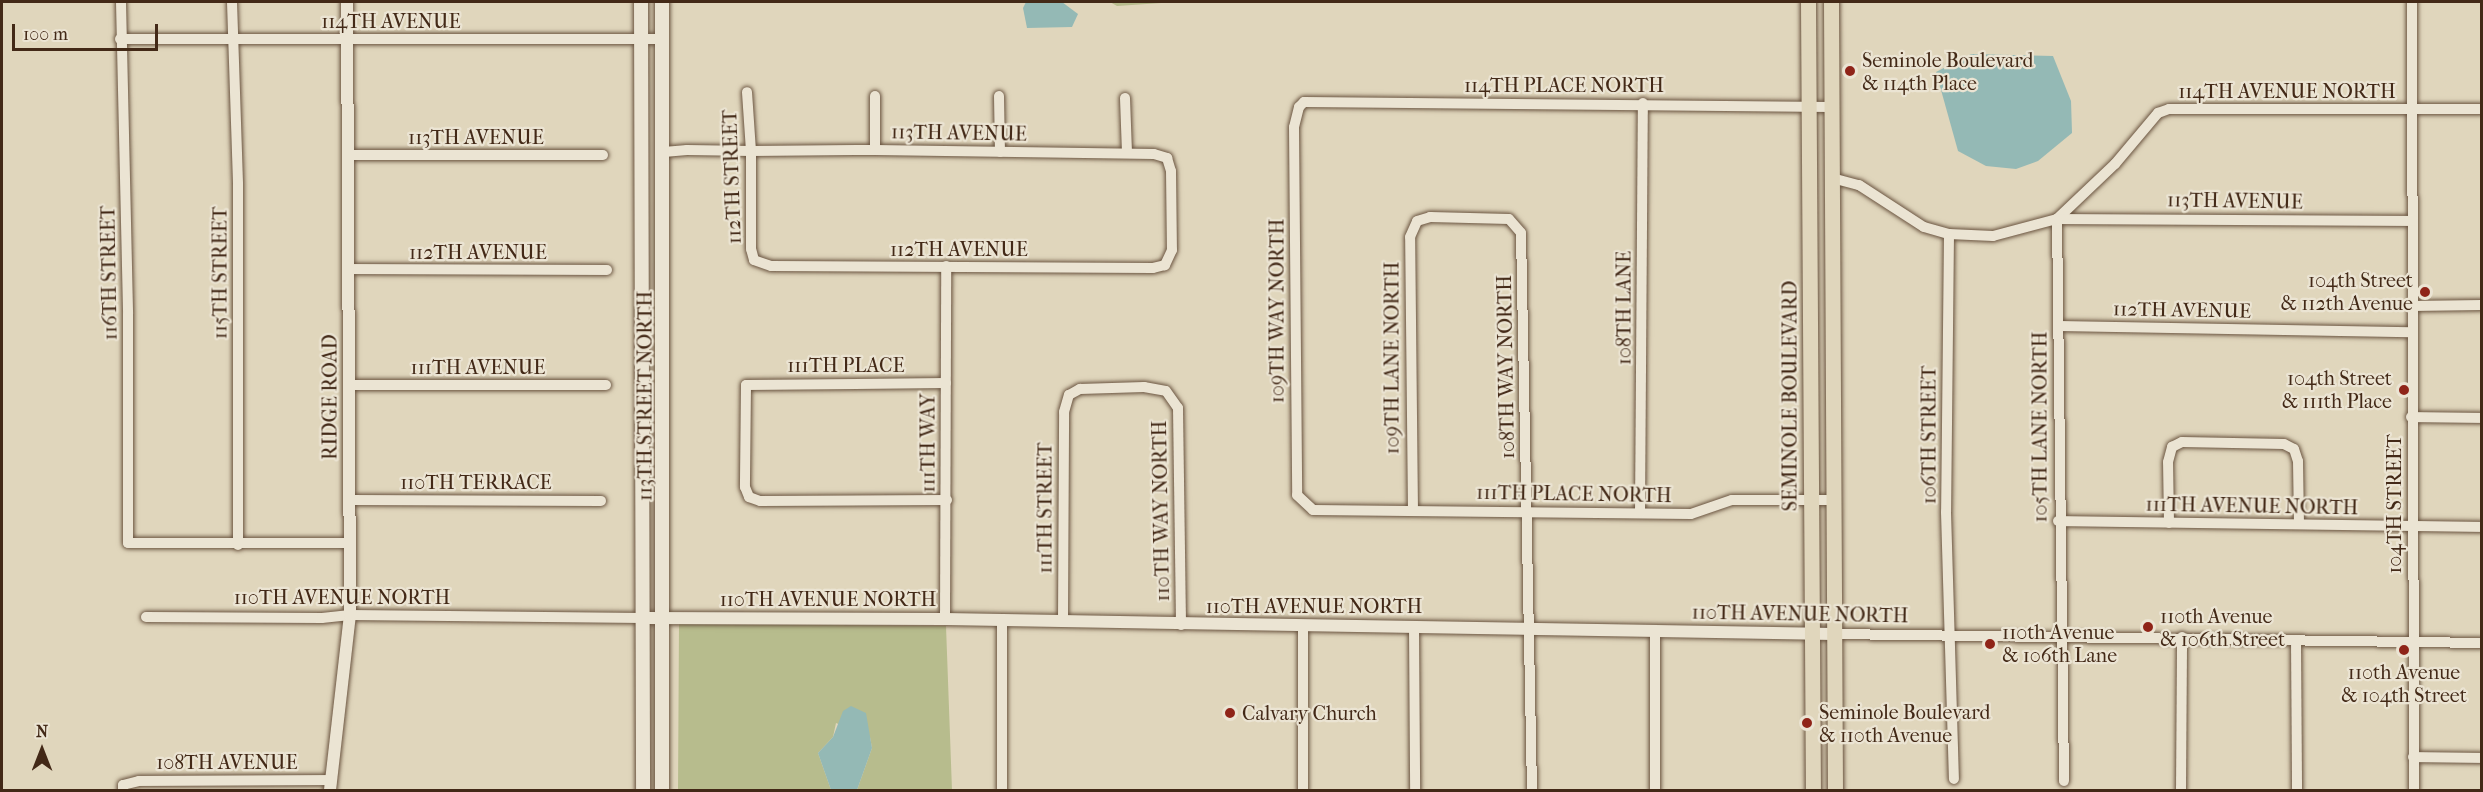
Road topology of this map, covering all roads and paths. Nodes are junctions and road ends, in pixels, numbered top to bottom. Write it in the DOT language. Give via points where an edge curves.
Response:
graph roads {
  1 [pos="120,2"];
  2 [pos="232,2"];
  3 [pos="347,2"];
  4 [pos="641,2"];
  5 [pos="662,2"];
  6 [pos="1808,2"];
  7 [pos="1831,2"];
  8 [pos="2412,2"];
  9 [pos="120,39"];
  10 [pos="231,39"];
  11 [pos="642,39"];
  12 [pos="662,39"];
  13 [pos="347,40"];
  14 [pos="747,92"];
  15 [pos="875,96"];
  16 [pos="999,96"];
  17 [pos="1125,98"];
  18 [pos="1643,103"];
  19 [pos="1299,106"];
  20 [pos="1810,107"];
  21 [pos="1831,108"];
  22 [pos="2481,109"];
  23 [pos="2412,110"];
  24 [pos="875,150"];
  25 [pos="751,151"];
  26 [pos="664,152"];
  27 [pos="1000,152"];
  28 [pos="1127,152"];
  29 [pos="348,155"];
  30 [pos="603,155"];
  31 [pos="1832,178"];
  32 [pos="1430,217"];
  33 [pos="2057,219"];
  34 [pos="2413,221"];
  35 [pos="1949,234"];
  36 [pos="754,260"];
  37 [pos="1165,265"];
  38 [pos="946,266"];
  39 [pos="349,269"];
  40 [pos="607,270"];
  41 [pos="2481,305"];
  42 [pos="2412,306"];
  43 [pos="2059,326"];
  44 [pos="2411,332"];
  45 [pos="946,383"];
  46 [pos="350,385"];
  47 [pos="606,385"];
  48 [pos="1069,395"];
  49 [pos="2412,417"];
  50 [pos="2481,418"];
  51 [pos="350,500"];
  52 [pos="947,500"];
  53 [pos="1812,500"];
  54 [pos="1833,500"];
  55 [pos="601,501"];
  56 [pos="1313,510"];
  57 [pos="1525,510"];
  58 [pos="1413,511"];
  59 [pos="1640,513"];
  60 [pos="2058,521"];
  61 [pos="2169,523"];
  62 [pos="2299,524"];
  63 [pos="2413,526"];
  64 [pos="2481,527"];
  65 [pos="349,543"];
  66 [pos="238,545"];
  67 [pos="350,615"];
  68 [pos="146,617"];
  69 [pos="643,618"];
  70 [pos="665,618"];
  71 [pos="945,619"];
  72 [pos="1002,621"];
  73 [pos="1062,622"];
  74 [pos="1181,625"];
  75 [pos="1303,625"];
  76 [pos="1414,627"];
  77 [pos="1529,628"];
  78 [pos="1655,631"];
  79 [pos="1813,634"];
  80 [pos="1833,634"];
  81 [pos="1950,636"];
  82 [pos="2061,636"];
  83 [pos="2182,637"];
  84 [pos="2296,640"];
  85 [pos="2413,643"];
  86 [pos="2481,643"];
  87 [pos="2413,757"];
  88 [pos="2481,758"];
  89 [pos="1954,779"];
  90 [pos="2064,781"];
  91 [pos="330,785"];
  92 [pos="123,788"];
  93 [pos="643,790"];
  94 [pos="662,790"];
  95 [pos="1002,790"];
  96 [pos="1303,790"];
  97 [pos="1415,790"];
  98 [pos="1532,790"];
  99 [pos="1655,790"];
  100 [pos="1813,790"];
  101 [pos="1835,790"];
  102 [pos="2181,790"];
  103 [pos="2296,790"];
  104 [pos="2414,790"];
  1 -- 9 [label="street, 116TH STREET"];
  2 -- 10 [label="street, 115TH STREET"];
  3 -- 13 [label="street, RIDGE ROAD"];
  4 -- 11 [label="main road, 113TH STREET NORTH"];
  5 -- 12 [label="main road, 113TH STREET NORTH"];
  6 -- 20 [label="main road, SEMINOLE BOULEVARD"];
  7 -- 21 [label="main road"];
  8 -- 23 [label="street, 104TH STREET"];
  9 -- 10 [label="street, 114TH AVENUE"];
  9 -- 66 [label="street, 116TH STREET" via="128,314 128,543"];
  10 -- 13 [label="street, 114TH AVENUE"];
  10 -- 66 [label="street, 115TH STREET" via="238,184"];
  11 -- 12 [label="street, 114TH AVENUE"];
  11 -- 13 [label="street, 114TH AVENUE"];
  11 -- 69 [label="main road, 113TH STREET NORTH"];
  12 -- 26 [label="main road, 113TH STREET NORTH"];
  13 -- 29 [label="street, RIDGE ROAD"];
  14 -- 25 [label="street, 112TH STREET"];
  15 -- 24 [label="street"];
  16 -- 27 [label="street"];
  17 -- 28 [label="street"];
  18 -- 19 [label="street, 114TH PLACE NORTH" via="1304,102"];
  18 -- 20 [label="street, 114TH PLACE NORTH"];
  18 -- 59 [label="street, 108TH LANE"];
  19 -- 56 [label="street, 109TH WAY NORTH" via="1294,128 1296,476 1297,495"];
  20 -- 21 [label="street, 114TH PLACE NORTH"];
  20 -- 53 [label="main road, SEMINOLE BOULEVARD"];
  21 -- 31 [label="main road"];
  22 -- 23 [label="street, 114TH AVENUE NORTH"];
  23 -- 33 [label="street, 114TH AVENUE NORTH" via="2161,111 2093,187"];
  23 -- 34 [label="street, 104TH STREET"];
  24 -- 25 [label="street, 113TH AVENUE"];
  24 -- 27 [label="street, 113TH AVENUE"];
  25 -- 26 [label="street, 113TH AVENUE"];
  25 -- 36 [label="street, 112TH STREET"];
  26 -- 70 [label="main road, 113TH STREET NORTH"];
  27 -- 28 [label="street, 113TH AVENUE"];
  28 -- 37 [label="street, 113TH AVENUE" via="1167,158 1171,171 1172,250"];
  29 -- 30 [label="street, 113TH AVENUE"];
  29 -- 39 [label="street, RIDGE ROAD"];
  31 -- 35 [label="street, 114TH AVENUE NORTH" via="1859,185 1907,218"];
  31 -- 54 [label="main road"];
  32 -- 57 [label="street, 108TH WAY NORTH" via="1509,219 1521,233"];
  32 -- 58 [label="street, 109TH LANE NORTH" via="1417,221 1410,237"];
  33 -- 34 [label="street, 113TH AVENUE"];
  33 -- 35 [label="street, 114TH AVENUE NORTH" via="1993,236"];
  33 -- 43 [label="street, 105TH LANE NORTH"];
  34 -- 42 [label="street, 104TH STREET"];
  35 -- 81 [label="street, 106TH STREET" via="1946,512"];
  36 -- 38 [label="street, 112TH AVENUE" via="771,266"];
  37 -- 38 [label="street, 112TH AVENUE"];
  38 -- 45 [label="street, 111TH WAY"];
  39 -- 40 [label="street, 112TH AVENUE"];
  39 -- 46 [label="street, RIDGE ROAD"];
  41 -- 42 [label="street"];
  42 -- 44 [label="street, 104TH STREET"];
  43 -- 44 [label="street, 112TH AVENUE"];
  43 -- 60 [label="street, 105TH LANE NORTH"];
  44 -- 49 [label="street, 104TH STREET"];
  45 -- 52 [label="street, 111TH WAY"];
  45 -- 52 [label="street, 111TH PLACE" via="746,385 745,487 749,497 760,501"];
  46 -- 47 [label="street, 111TH AVENUE"];
  46 -- 51 [label="street, RIDGE ROAD"];
  48 -- 73 [label="street, 111TH STREET" via="1064,412"];
  48 -- 74 [label="street, 110TH WAY NORTH" via="1080,388 1144,387 1166,391 1174,399 1178,408"];
  49 -- 50 [label="street"];
  49 -- 63 [label="street, 104TH STREET"];
  51 -- 55 [label="street, 110TH TERRACE"];
  51 -- 65 [label="street, RIDGE ROAD"];
  52 -- 71 [label="street, 111TH WAY"];
  53 -- 54 [label="street, 111TH PLACE NORTH"];
  53 -- 59 [label="street, 111TH PLACE NORTH" via="1732,500 1691,514"];
  53 -- 79 [label="main road, SEMINOLE BOULEVARD"];
  54 -- 80 [label="main road"];
  56 -- 58 [label="street, 111TH PLACE NORTH"];
  57 -- 58 [label="street, 111TH PLACE NORTH"];
  57 -- 59 [label="street, 111TH PLACE NORTH"];
  57 -- 77 [label="street, 108TH WAY NORTH"];
  60 -- 61 [label="street, 111TH AVENUE NORTH"];
  60 -- 82 [label="street, 105TH LANE NORTH"];
  61 -- 62 [label="street, 111TH AVENUE NORTH"];
  61 -- 62 [label="street" via="2168,462 2172,447 2182,442 2284,444 2294,449 2298,461"];
  62 -- 63 [label="street, 111TH AVENUE NORTH"];
  63 -- 64 [label="street, 111TH AVENUE NORTH"];
  63 -- 85 [label="street, 104TH STREET"];
  65 -- 66 [label="street"];
  65 -- 67 [label="street, RIDGE ROAD"];
  67 -- 68 [label="street, 110TH AVENUE NORTH"];
  67 -- 69 [label="street, 110TH AVENUE NORTH"];
  67 -- 91 [label="street, RIDGE ROAD"];
  69 -- 70 [label="street, 110TH AVENUE NORTH"];
  69 -- 93 [label="main road, 113TH STREET NORTH"];
  70 -- 71 [label="street, 110TH AVENUE NORTH"];
  70 -- 94 [label="main road, 113TH STREET NORTH"];
  71 -- 72 [label="street, 110TH AVENUE NORTH"];
  72 -- 73 [label="street, 110TH AVENUE NORTH"];
  72 -- 95 [label="street"];
  73 -- 74 [label="street, 110TH AVENUE NORTH"];
  74 -- 75 [label="street, 110TH AVENUE NORTH"];
  75 -- 76 [label="street, 110TH AVENUE NORTH"];
  75 -- 96 [label="street"];
  76 -- 77 [label="street, 110TH AVENUE NORTH"];
  76 -- 97 [label="street"];
  77 -- 78 [label="street, 110TH AVENUE NORTH"];
  77 -- 98 [label="street, 108TH WAY NORTH"];
  78 -- 79 [label="street, 110TH AVENUE NORTH"];
  78 -- 99 [label="street"];
  79 -- 80 [label="street, 110TH AVENUE NORTH"];
  79 -- 100 [label="main road, SEMINOLE BOULEVARD"];
  80 -- 81 [label="street, 110TH AVENUE NORTH"];
  80 -- 101 [label="main road"];
  81 -- 82 [label="street, 110TH AVENUE NORTH"];
  81 -- 89 [label="street, 106TH STREET"];
  82 -- 83 [label="street, 110TH AVENUE NORTH"];
  82 -- 90 [label="street, 105TH LANE NORTH"];
  83 -- 84 [label="street, 110TH AVENUE NORTH"];
  83 -- 102 [label="street"];
  84 -- 85 [label="street, 110TH AVENUE NORTH"];
  84 -- 103 [label="street"];
  85 -- 86 [label="street, 110TH AVENUE NORTH"];
  85 -- 87 [label="street, 104TH STREET"];
  87 -- 88 [label="street"];
  87 -- 104 [label="street, 104TH STREET"];
  91 -- 92 [label="street, 108TH AVENUE" via="139,781"];
}
